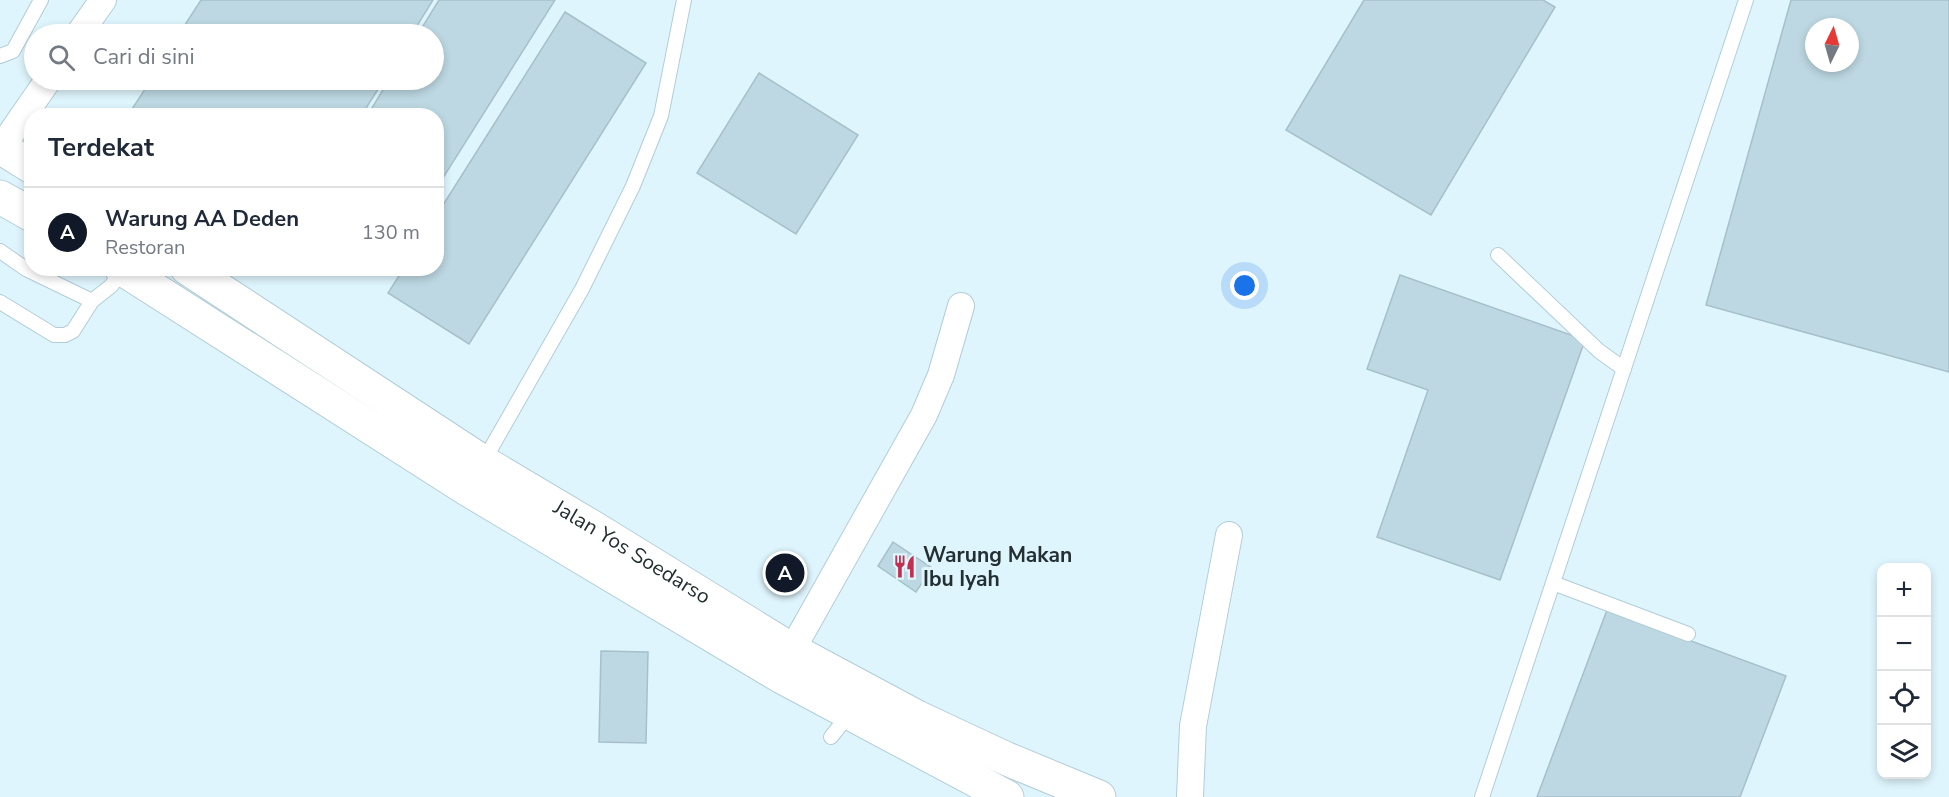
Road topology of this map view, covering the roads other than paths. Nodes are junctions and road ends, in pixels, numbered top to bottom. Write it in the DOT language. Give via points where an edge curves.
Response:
graph roads {
  1 [pos="40,0"];
  2 [pos="103,0"];
  3 [pos="684,0"];
  4 [pos="1746,0"];
  5 [pos="27,24"];
  6 [pos="86,24"];
  7 [pos="24,30"];
  8 [pos="0,56"];
  9 [pos="41,90"];
  10 [pos="28,108"];
  11 [pos="24,114"];
  12 [pos="0,147"];
  13 [pos="24,163"];
  14 [pos="0,197"];
  15 [pos="24,210"];
  16 [pos="0,251"];
  17 [pos="1498,255"];
  18 [pos="24,268"];
  19 [pos="40,276"];
  20 [pos="117,276"];
  21 [pos="134,276"];
  22 [pos="198,276"];
  23 [pos="92,301"];
  24 [pos="0,302"];
  25 [pos="961,306"];
  26 [pos="1624,369"];
  27 [pos="475,475"];
  28 [pos="1228,536"];
  29 [pos="1553,583"];
  30 [pos="674,595"];
  31 [pos="1688,634"];
  32 [pos="792,650"];
  33 [pos="1007,797"];
  34 [pos="1099,797"];
  35 [pos="1190,797"];
  36 [pos="1482,797"];
  1 -- 5 [label="lane"];
  2 -- 6 [label="street"];
  3 -- 27 [label="lane" via="662,116 633,186 582,289"];
  4 -- 26 [label="lane"];
  7 -- 8 [label="lane" via="13,51"];
  9 -- 10 [label="street"];
  11 -- 12 [label="street"];
  12 -- 13 [label="highway"];
  14 -- 15 [label="highway"];
  16 -- 18 [label="lane"];
  17 -- 26 [label="lane" via="1599,351"];
  19 -- 23 [label="lane"];
  20 -- 23 [label="lane"];
  21 -- 27 [label="highway, Jalan Yos Soedarso"];
  22 -- 27 [label="highway, Jalan Yos Soedarso"];
  23 -- 24 [label="lane" via="73,331 65,335 54,335"];
  25 -- 32 [label="street" via="941,375 924,415"];
  26 -- 29 [label="lane"];
  27 -- 30 [label="highway, Jalan Yos Soedarso"];
  28 -- 35 [label="street" via="1193,726"];
  29 -- 31 [label="lane"];
  29 -- 36 [label="lane"];
  30 -- 32 [label="highway, Jalan Yos Soedarso"];
  30 -- 33 [label="highway, Jalan Yos Soedarso" via="840,725"];
  32 -- 34 [label="highway, Jalan Yos Soedarso" via="917,717"];
}
